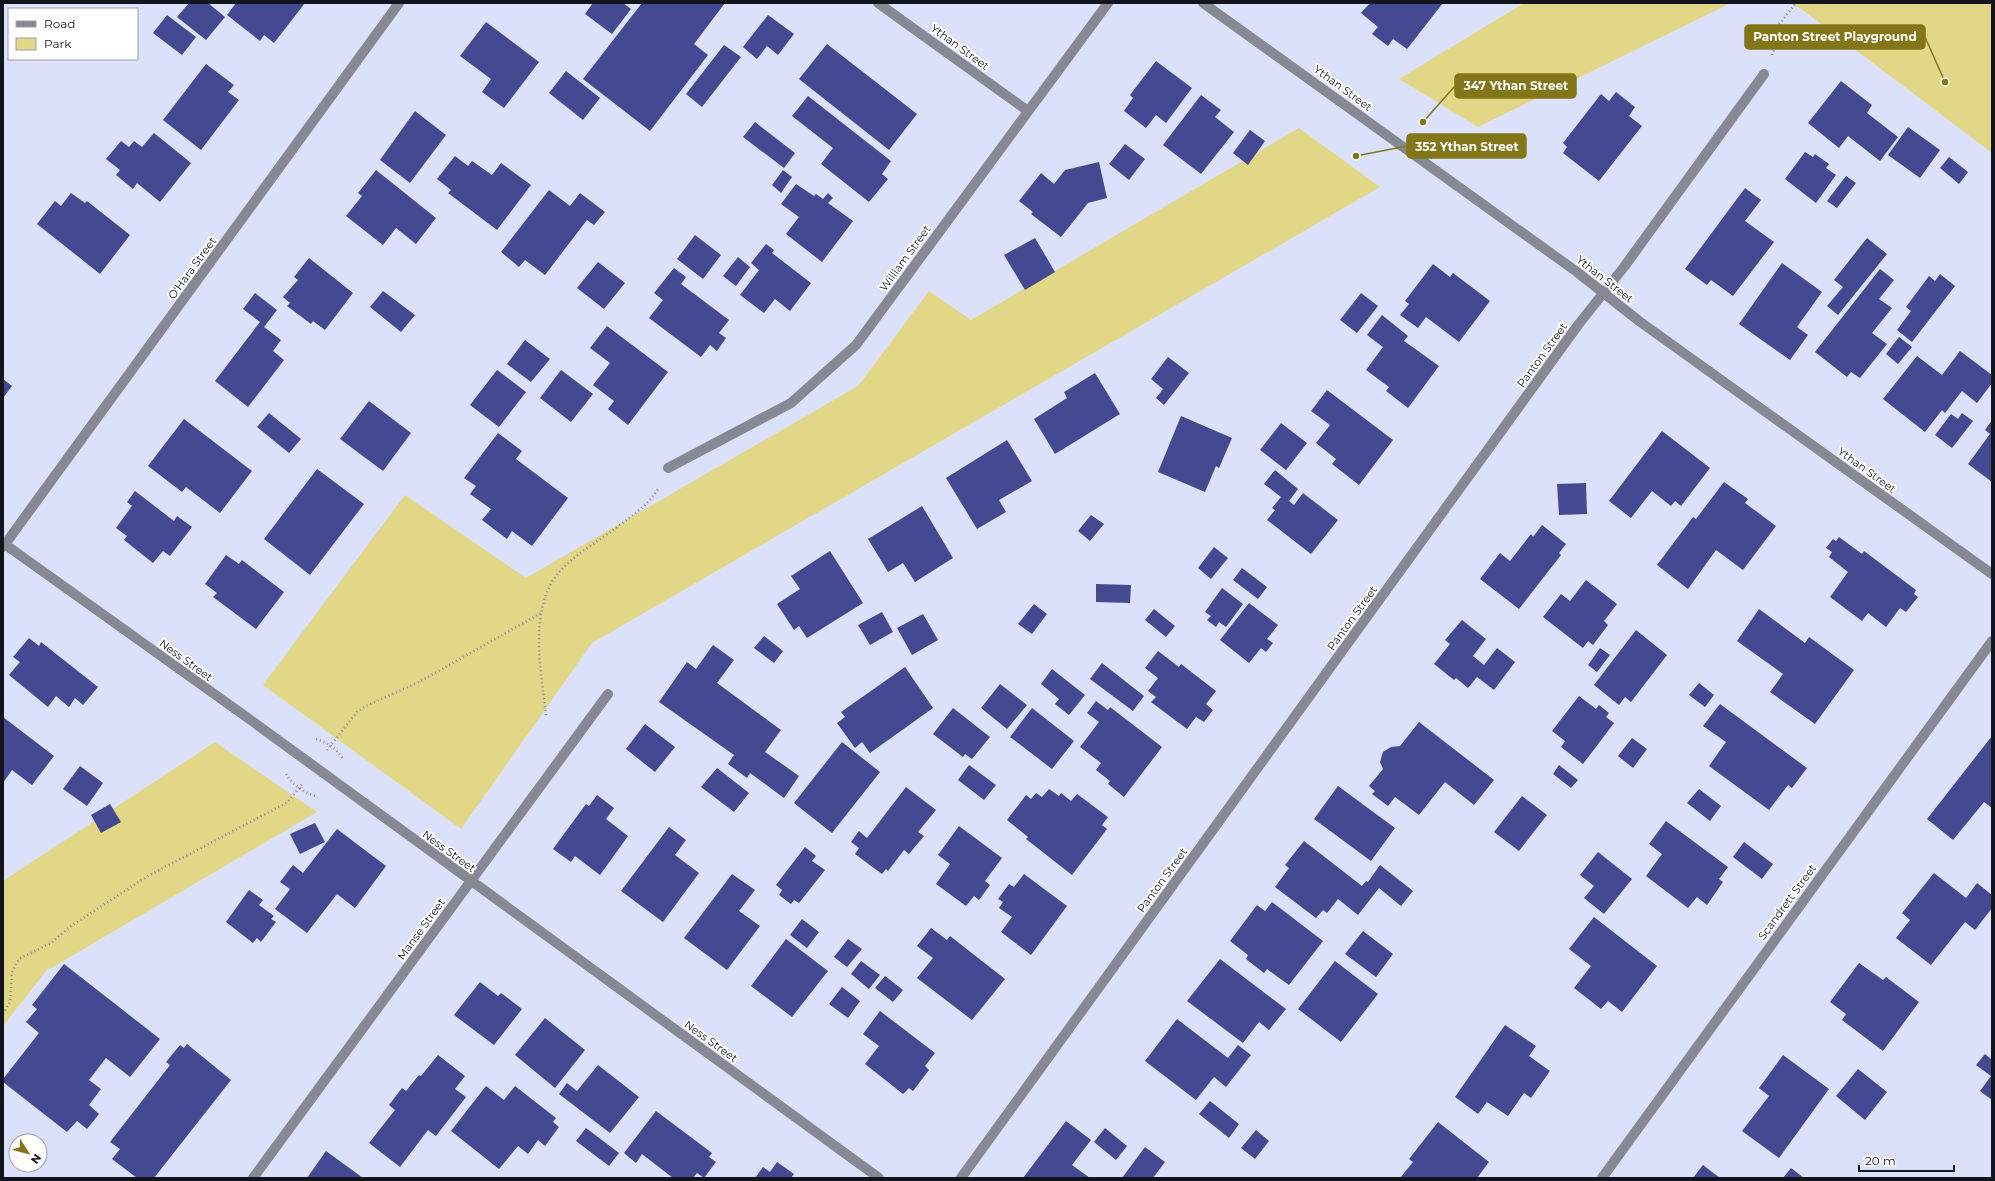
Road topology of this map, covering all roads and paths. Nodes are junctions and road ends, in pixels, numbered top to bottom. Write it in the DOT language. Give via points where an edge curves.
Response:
graph roads {
  1 [pos="399,3"];
  2 [pos="878,3"];
  3 [pos="1108,3"];
  4 [pos="1203,3"];
  5 [pos="1796,3"];
  6 [pos="1764,74"];
  7 [pos="1028,111"];
  8 [pos="1604,293"];
  9 [pos="668,468"];
  10 [pos="657,491"];
  11 [pos="4,545"];
  12 [pos="1992,574"];
  13 [pos="541,613"];
  14 [pos="1992,641"];
  15 [pos="608,694"];
  16 [pos="546,715"];
  17 [pos="327,750"];
  18 [pos="302,785"];
  19 [pos="470,881"];
  20 [pos="3,1014"];
  21 [pos="253,1178"];
  22 [pos="879,1178"];
  23 [pos="961,1178"];
  24 [pos="1602,1178"];
  1 -- 11 [label="street, O'Hara Street"];
  2 -- 7 [label="street, Ythan Street"];
  3 -- 7 [label="street, William Street"];
  4 -- 8 [label="street, Ythan Street"];
  5 -- 6 [label="path" via="1776,27 1782,31"];
  6 -- 8 [label="street, Panton Street"];
  7 -- 9 [label="street, William Street" via="856,345 791,403"];
  8 -- 12 [label="street, Ythan Street" via="1639,321"];
  8 -- 23 [label="street, Panton Street" via="1578,325"];
  10 -- 13 [label="path" via="645,506 562,568 550,585"];
  11 -- 19 [label="street, Ness Street" via="264,730"];
  13 -- 16 [label="path" via="539,649"];
  13 -- 17 [label="path" via="421,681 366,706 357,712"];
  14 -- 24 [label="street, Scandrett Street"];
  15 -- 19 [label="street, Manse Street"];
  18 -- 20 [label="path" via="288,802 148,876 71,926 51,943 19,959 12,972 10,1002"];
  19 -- 21 [label="street, Manse Street"];
  19 -- 22 [label="street, Ness Street"];
}
